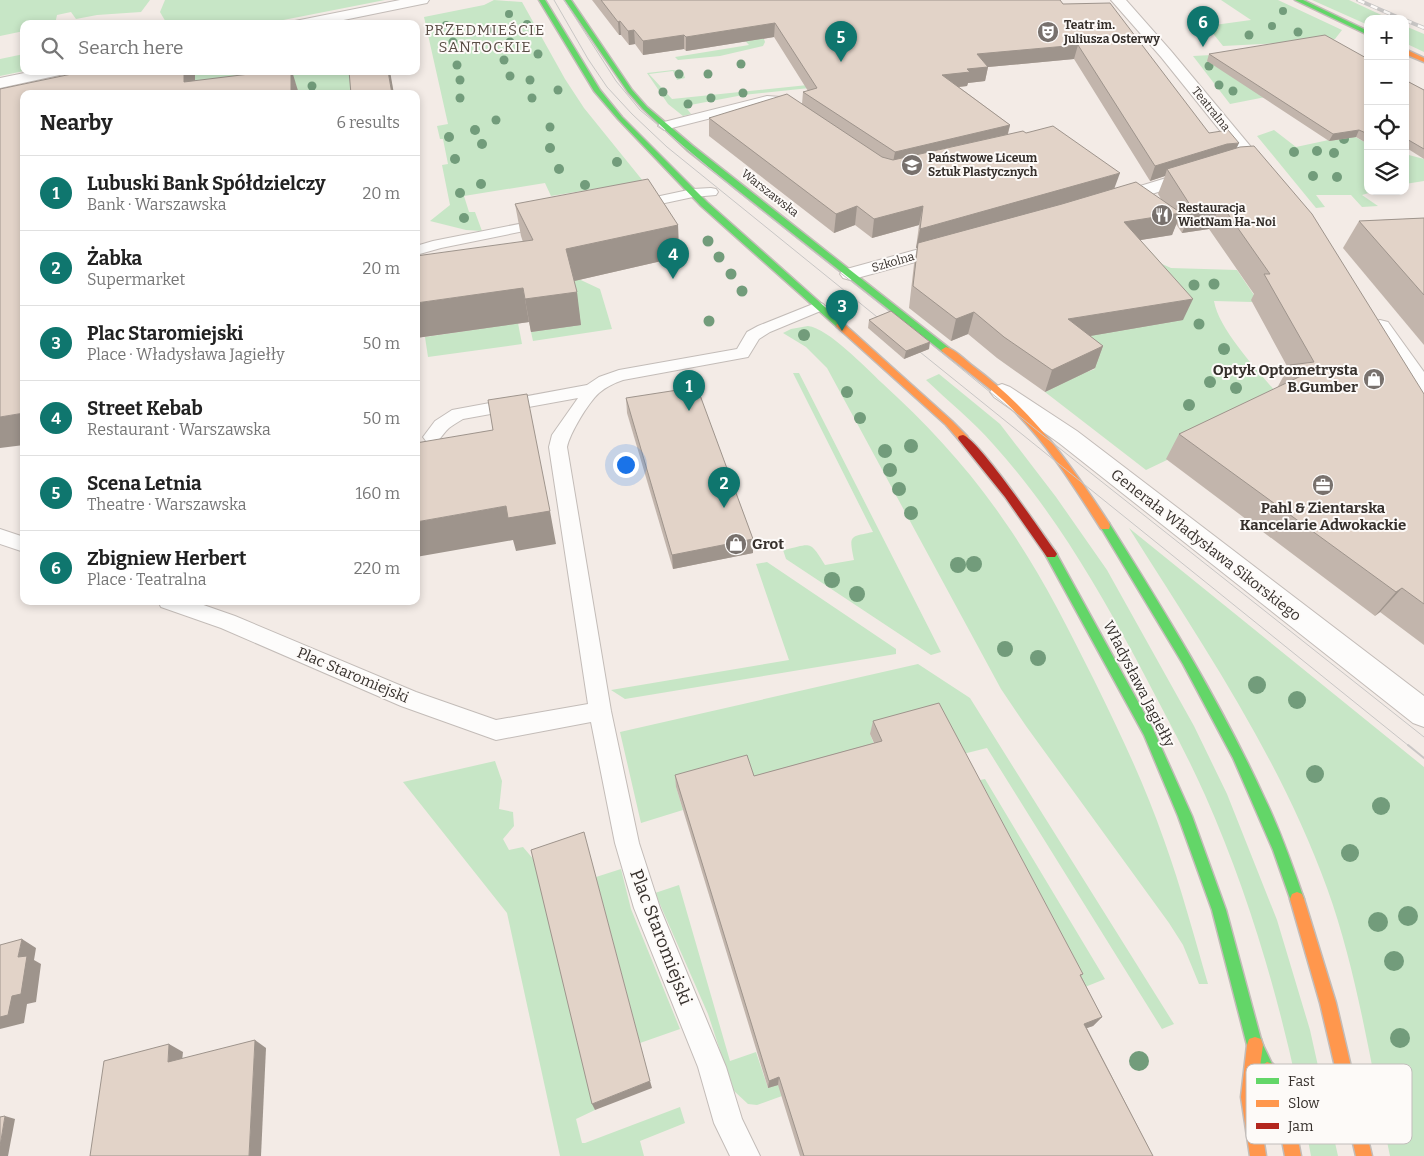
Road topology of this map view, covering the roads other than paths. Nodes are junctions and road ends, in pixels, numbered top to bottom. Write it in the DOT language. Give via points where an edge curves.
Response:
graph roads {
  1 [pos="422,0"];
  2 [pos="542,0"];
  3 [pos="568,0"];
  4 [pos="1118,0"];
  5 [pos="1298,0"];
  6 [pos="320,20"];
  7 [pos="1364,31"];
  8 [pos="1409,53"];
  9 [pos="1424,60"];
  10 [pos="39,75"];
  11 [pos="0,83"];
  12 [pos="800,113"];
  13 [pos="664,126"];
  14 [pos="1236,164"];
  15 [pos="1278,192"];
  16 [pos="693,193"];
  17 [pos="748,193"];
  18 [pos="707,198"];
  19 [pos="1095,205"];
  20 [pos="621,208"];
  21 [pos="556,221"];
  22 [pos="972,240"];
  23 [pos="420,250"];
  24 [pos="850,274"];
  25 [pos="818,307"];
  26 [pos="1367,309"];
  27 [pos="985,380"];
  28 [pos="592,390"];
  29 [pos="1424,390"];
  30 [pos="432,436"];
  31 [pos="0,536"];
  32 [pos="20,544"];
  33 [pos="179,605"];
  34 [pos="600,711"];
  35 [pos="1424,714"];
  36 [pos="1255,1045"];
  37 [pos="1253,1064"];
  38 [pos="1264,1064"];
  39 [pos="1343,1064"];
  40 [pos="744,1156"];
  1 -- 6 [label="street"];
  2 -- 16 [label="main road" via="597,91"];
  3 -- 13 [label="main road, Warszawska" via="616,72"];
  4 -- 14 [label="street, Teatralna" via="1166,54"];
  5 -- 7 [label="main road"];
  8 -- 9 [label="main road"];
  10 -- 11 [label="street"];
  12 -- 13 [label="lane" via="781,101 772,100"];
  13 -- 17 [label="main road, Warszawska"];
  14 -- 15 [label="street, Teatralna"];
  14 -- 19 [label="street"];
  16 -- 18 [label="lane"];
  16 -- 20 [label="lane"];
  17 -- 18 [label="lane" via="733,188"];
  17 -- 24 [label="main road, Warszawska"];
  18 -- 25 [label="main road"];
  21 -- 23 [label="lane"];
  22 -- 24 [label="street, Szkolna"];
  24 -- 27 [label="main road, Warszawska"];
  25 -- 28 [label="lane, Plac Staromiejski" via="764,329 753,336 742,353 619,375"];
  25 -- 36 [label="main road, Władysława Jagiełły" via="971,446 1023,512 1058,564 1124,684 1174,788 1219,910"];
  26 -- 29 [label="street"];
  27 -- 35 [label="street, Generała Władysława Sikorskiego" via="1068,437"];
  27 -- 39 [label="main road" via="1023,414 1076,483 1161,619 1236,754 1281,850 1311,940"];
  28 -- 30 [label="lane, Plac Staromiejski" via="458,414 441,424"];
  28 -- 34 [label="lane, Plac Staromiejski" via="561,435 558,447"];
  31 -- 32 [label="lane"];
  33 -- 34 [label="lane, Plac Staromiejski" via="228,622 409,699 496,730"];
  34 -- 40 [label="lane, Plac Staromiejski" via="636,876"];
  36 -- 37 [label="main road"];
  36 -- 38 [label="main road, Władysława Jagiełły"];
}
